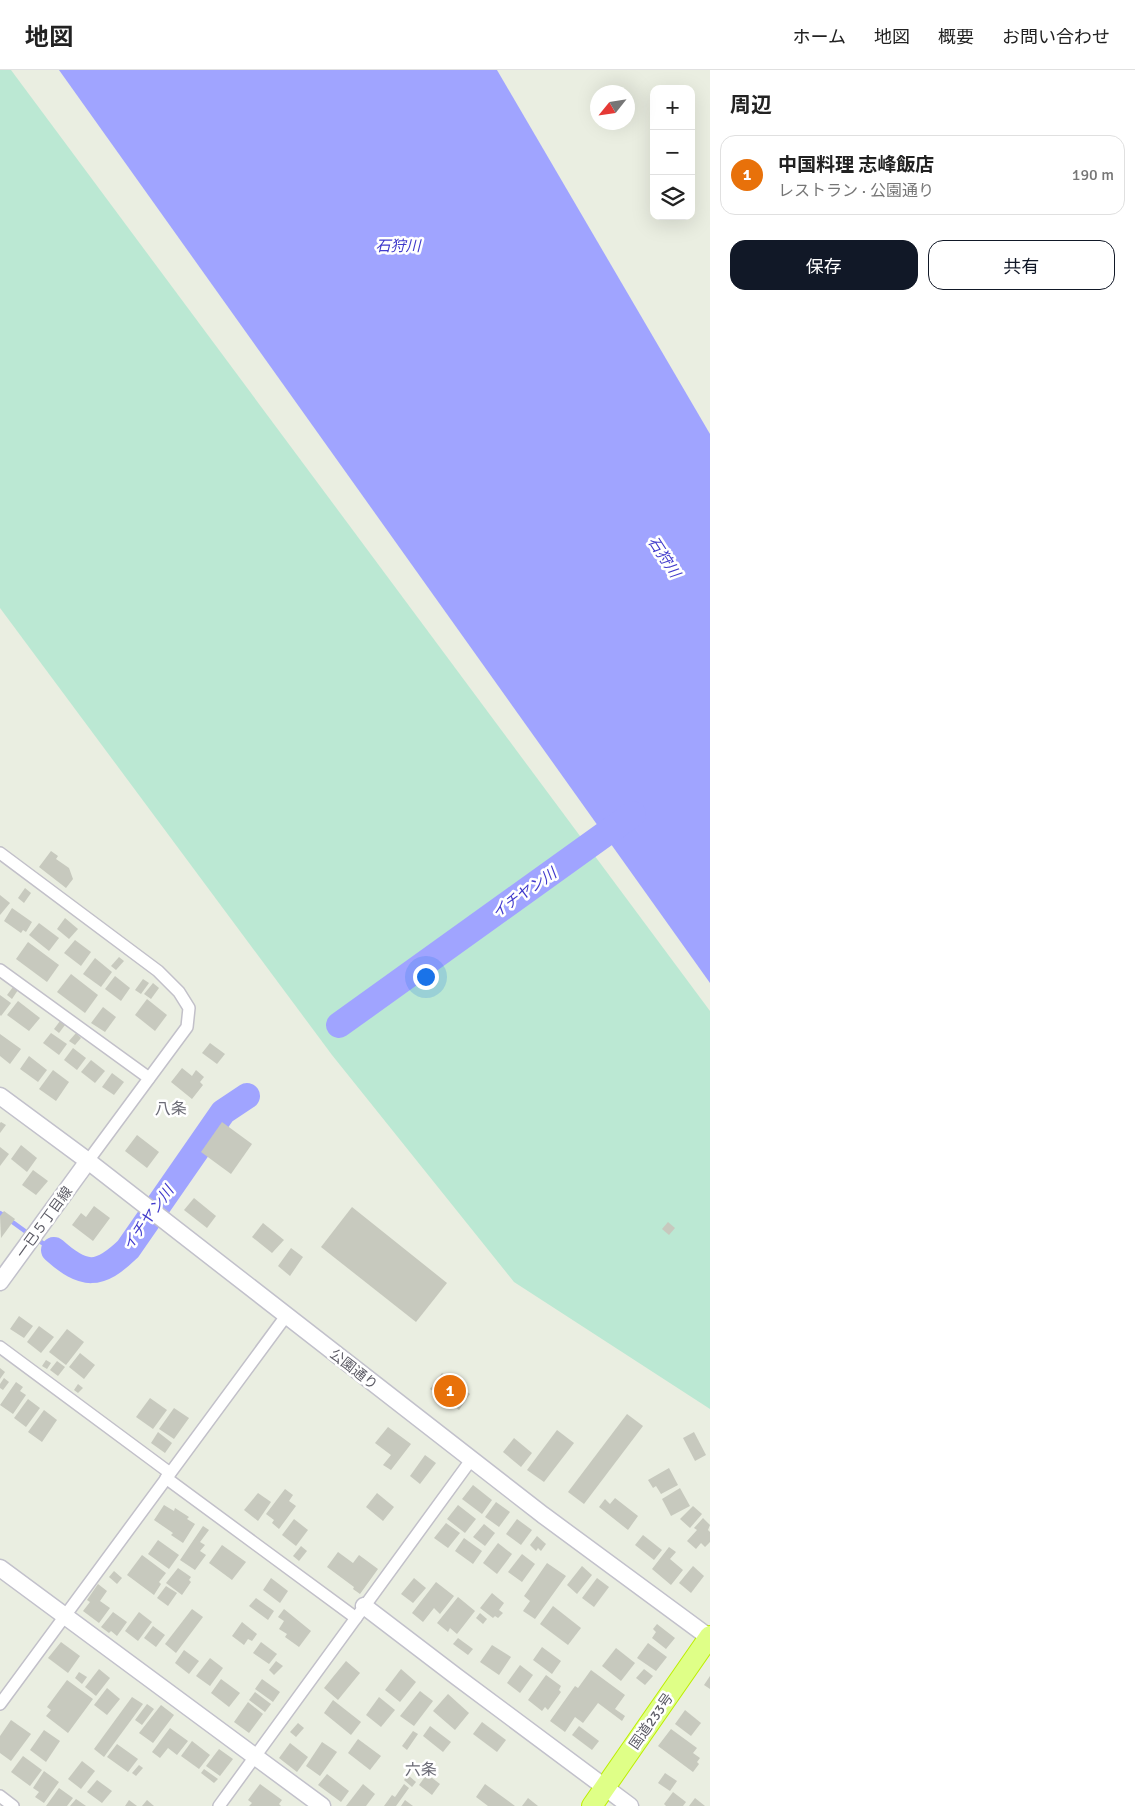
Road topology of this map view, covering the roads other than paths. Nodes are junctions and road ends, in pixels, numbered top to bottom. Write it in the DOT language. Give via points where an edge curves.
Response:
graph roads {
  1 [pos="0,852"];
  2 [pos="0,970"];
  3 [pos="149,1078"];
  4 [pos="0,1096"];
  5 [pos="88,1161"];
  6 [pos="0,1282"];
  7 [pos="286,1316"];
  8 [pos="0,1347"];
  9 [pos="471,1460"];
  10 [pos="168,1476"];
  11 [pos="0,1568"];
  12 [pos="360,1612"];
  13 [pos="64,1616"];
  14 [pos="710,1637"];
  15 [pos="0,1704"];
  16 [pos="254,1756"];
  17 [pos="606,1787"];
  18 [pos="0,1796"];
  19 [pos="13,1806"];
  20 [pos="218,1806"];
  21 [pos="322,1806"];
  22 [pos="592,1806"];
  23 [pos="630,1806"];
  1 -- 3 [label="street" via="158,971 189,1008 187,1027"];
  2 -- 3 [label="street"];
  3 -- 5 [label="street"];
  4 -- 5 [label="street, 公園通り"];
  5 -- 6 [label="street, 一已５丁目線"];
  5 -- 7 [label="street, 公園通り"];
  7 -- 9 [label="street, 公園通り"];
  7 -- 10 [label="street"];
  8 -- 10 [label="street"];
  9 -- 12 [label="street"];
  9 -- 14 [label="street, 公園通り"];
  10 -- 12 [label="street"];
  10 -- 13 [label="street"];
  11 -- 13 [label="street"];
  12 -- 16 [label="street"];
  12 -- 17 [label="street" via="457,1677"];
  13 -- 15 [label="street"];
  13 -- 16 [label="street"];
  14 -- 17 [label="highway, 国道233号"];
  16 -- 20 [label="street"];
  16 -- 21 [label="street"];
  17 -- 22 [label="highway, 国道233号"];
  17 -- 23 [label="street"];
  18 -- 19 [label="street"];
}
